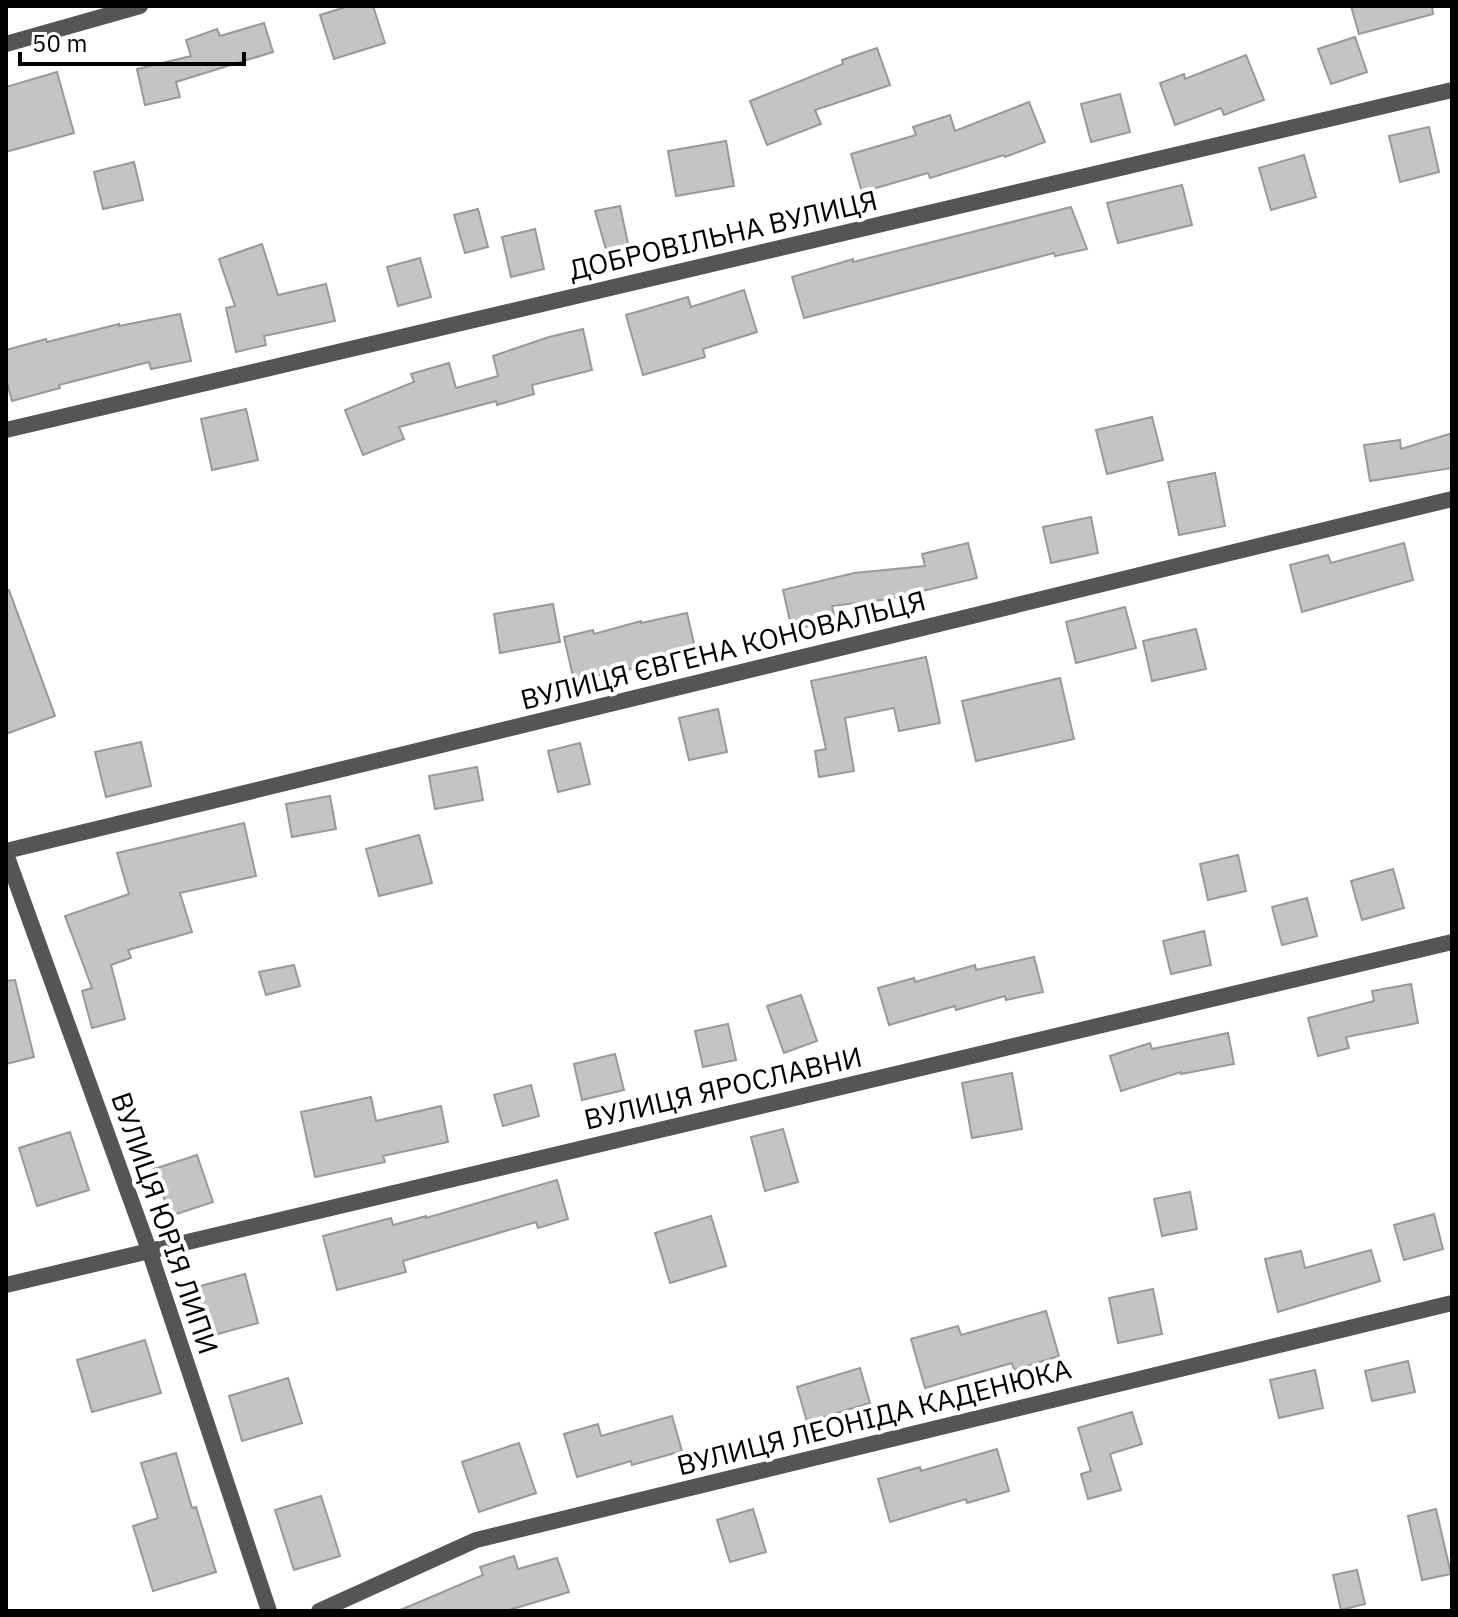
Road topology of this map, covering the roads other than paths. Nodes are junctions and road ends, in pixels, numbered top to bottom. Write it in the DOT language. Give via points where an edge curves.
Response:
graph roads {
  1 [pos="140,6"];
  2 [pos="6,44"];
  3 [pos="1452,90"];
  4 [pos="6,430"];
  5 [pos="1452,499"];
  6 [pos="6,853"];
  7 [pos="1452,942"];
  8 [pos="149,1250"];
  9 [pos="6,1285"];
  10 [pos="1452,1303"];
  11 [pos="269,1611"];
  12 [pos="319,1611"];
  1 -- 2 [label="street"];
  3 -- 4 [label="street, ДОБРОВІЛЬНА ВУЛИЦЯ"];
  5 -- 6 [label="street, ВУЛИЦЯ ЄВГЕНА КОНОВАЛЬЦЯ"];
  6 -- 8 [label="street, ВУЛИЦЯ ЮРІЯ ЛИПИ"];
  7 -- 8 [label="street, ВУЛИЦЯ ЯРОСЛАВНИ"];
  8 -- 9 [label="street, ВУЛИЦЯ ЯРОСЛАВНИ"];
  8 -- 11 [label="street, ВУЛИЦЯ ЮРІЯ ЛИПИ"];
  10 -- 12 [label="street, ВУЛИЦЯ ЛЕОНІДА КАДЕНЮКА" via="476,1540"];
}
